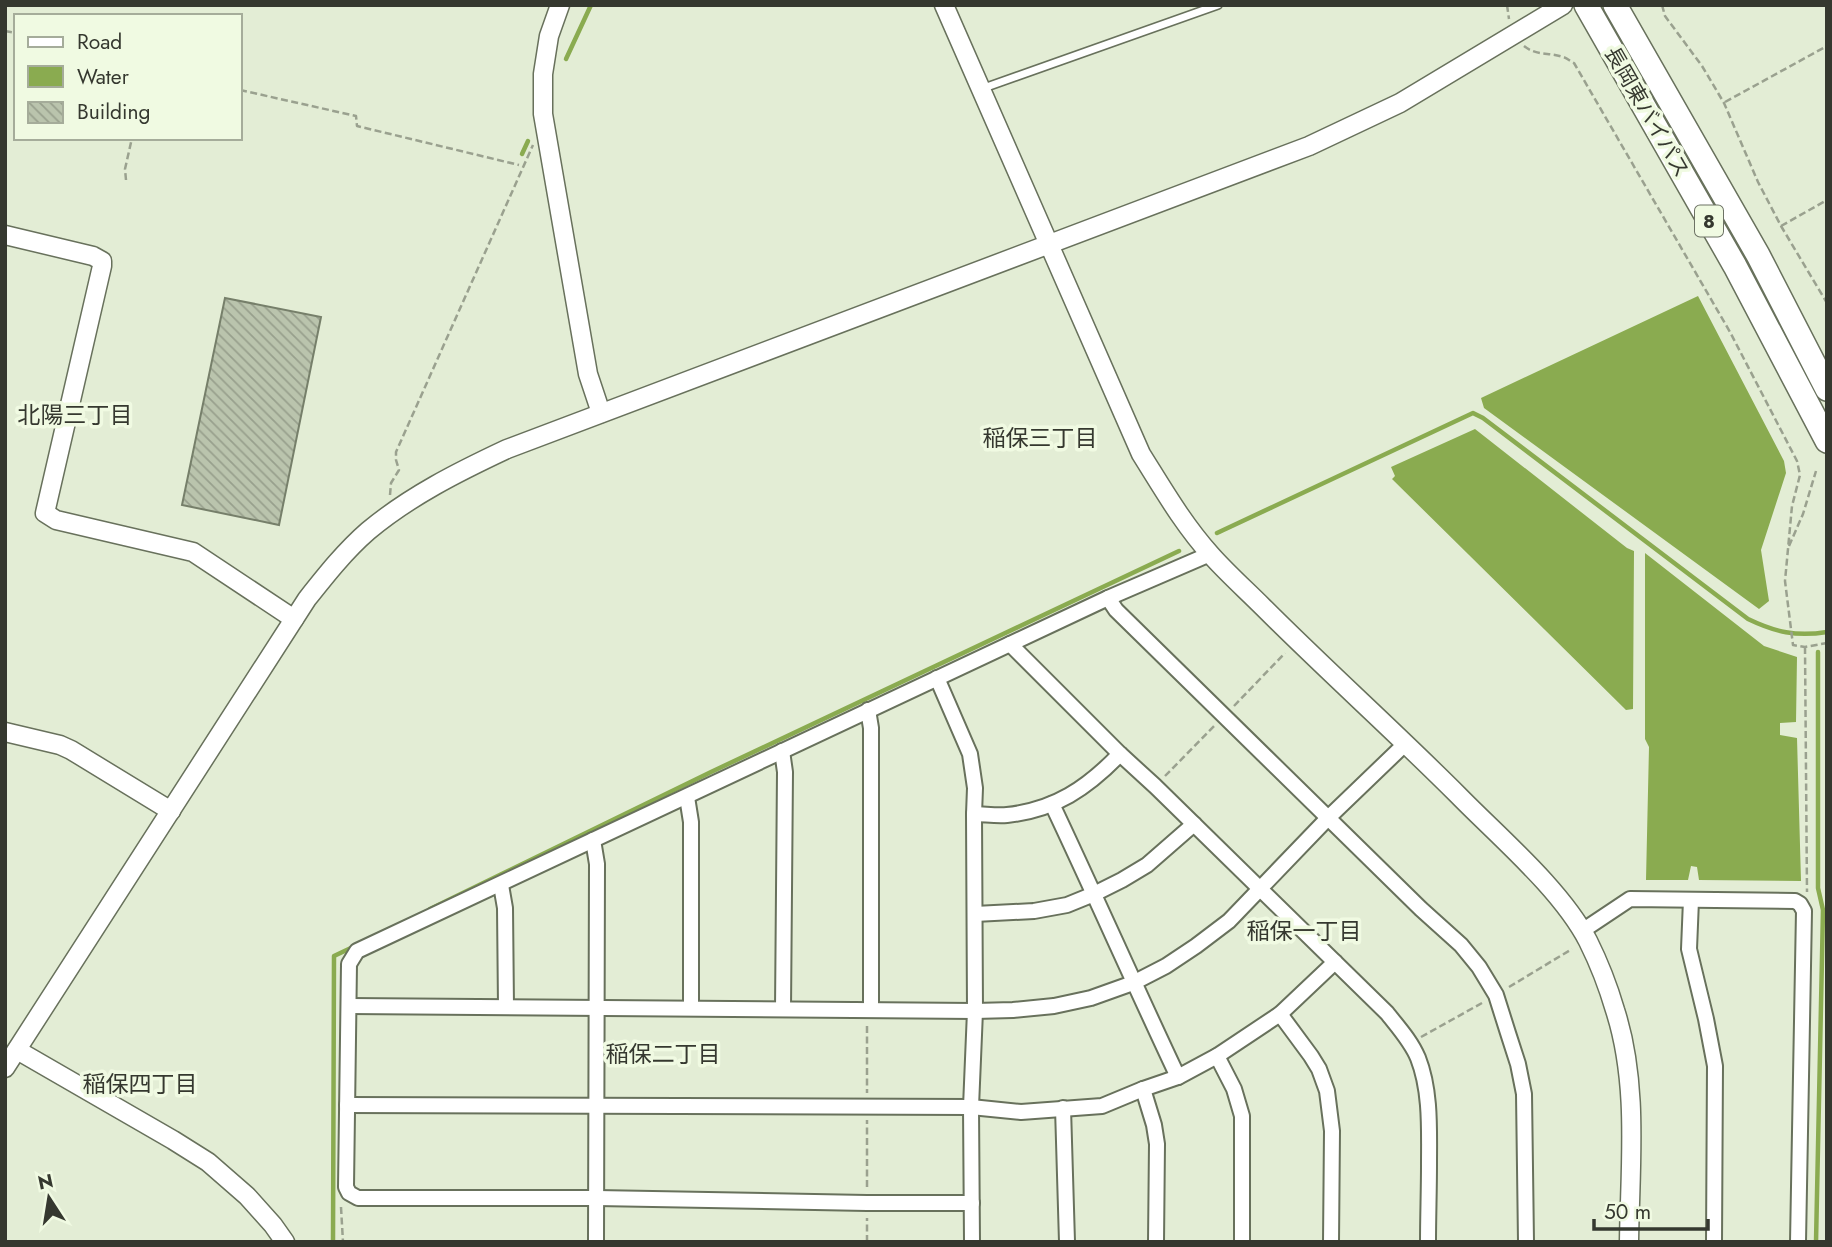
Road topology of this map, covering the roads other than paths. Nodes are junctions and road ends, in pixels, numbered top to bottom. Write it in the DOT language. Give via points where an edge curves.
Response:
graph roads {
  1 [pos="560,5"];
  2 [pos="944,5"];
  3 [pos="1218,5"];
  4 [pos="1563,5"];
  5 [pos="1586,5"];
  6 [pos="1615,5"];
  7 [pos="981,89"];
  8 [pos="5,235"];
  9 [pos="1047,244"];
  10 [pos="1827,389"];
  11 [pos="601,413"];
  12 [pos="1827,441"];
  13 [pos="1210,554"];
  14 [pos="1108,598"];
  15 [pos="294,619"];
  16 [pos="1010,644"];
  17 [pos="937,678"];
  18 [pos="868,710"];
  19 [pos="5,732"];
  20 [pos="1406,743"];
  21 [pos="782,751"];
  22 [pos="1120,754"];
  23 [pos="687,797"];
  24 [pos="1052,804"];
  25 [pos="172,811"];
  26 [pos="974,814"];
  27 [pos="1328,818"];
  28 [pos="1194,824"];
  29 [pos="593,841"];
  30 [pos="501,885"];
  31 [pos="1260,888"];
  32 [pos="1094,894"];
  33 [pos="1691,900"];
  34 [pos="975,914"];
  35 [pos="1582,931"];
  36 [pos="1335,962"];
  37 [pos="1133,983"];
  38 [pos="349,1006"];
  39 [pos="506,1007"];
  40 [pos="597,1007"];
  41 [pos="691,1008"];
  42 [pos="783,1009"];
  43 [pos="871,1009"];
  44 [pos="975,1011"];
  45 [pos="1280,1014"];
  46 [pos="17,1050"];
  47 [pos="1217,1056"];
  48 [pos="5,1068"];
  49 [pos="1178,1077"];
  50 [pos="1143,1089"];
  51 [pos="347,1105"];
  52 [pos="597,1105"];
  53 [pos="971,1107"];
  54 [pos="1063,1108"];
  55 [pos="597,1198"];
  56 [pos="972,1203"];
  57 [pos="285,1242"];
  58 [pos="596,1242"];
  59 [pos="972,1242"];
  60 [pos="1067,1242"];
  61 [pos="1156,1242"];
  62 [pos="1242,1242"];
  63 [pos="1331,1242"];
  64 [pos="1428,1242"];
  65 [pos="1526,1242"];
  66 [pos="1629,1242"];
  67 [pos="1714,1242"];
  68 [pos="1798,1242"];
  1 -- 11 [label="street" via="543,74 543,114 587,374"];
  2 -- 7 [label="street"];
  3 -- 7 [label="lane"];
  4 -- 9 [label="street" via="1400,103 1309,146"];
  5 -- 12 [label="highway, 長岡東バイパス / 8" via="1735,266"];
  6 -- 10 [label="highway, 長岡東バイパス / 8" via="1758,255"];
  7 -- 9 [label="street"];
  8 -- 15 [label="street" via="102,261 44,513 56,520 193,552"];
  9 -- 11 [label="street"];
  9 -- 13 [label="street" via="1141,454"];
  11 -- 15 [label="street" via="507,449 423,492 349,549"];
  13 -- 14 [label="street"];
  13 -- 20 [label="street"];
  14 -- 16 [label="street"];
  14 -- 27 [label="street"];
  15 -- 25 [label="street"];
  16 -- 17 [label="street"];
  16 -- 22 [label="street"];
  17 -- 18 [label="street"];
  17 -- 26 [label="street" via="970,754"];
  18 -- 21 [label="street"];
  18 -- 43 [label="street"];
  19 -- 25 [label="street" via="71,750"];
  20 -- 27 [label="street"];
  20 -- 35 [label="street" via="1547,886"];
  21 -- 23 [label="street"];
  21 -- 42 [label="street"];
  22 -- 24 [label="street" via="1099,776"];
  22 -- 28 [label="street"];
  23 -- 29 [label="street"];
  23 -- 41 [label="street" via="691,822"];
  24 -- 26 [label="street" via="1004,815"];
  24 -- 32 [label="street"];
  25 -- 46 [label="street"];
  26 -- 34 [label="street"];
  27 -- 31 [label="street"];
  27 -- 65 [label="street" via="1461,944 1496,995 1524,1094"];
  28 -- 31 [label="street"];
  28 -- 32 [label="street" via="1147,865"];
  29 -- 30 [label="street"];
  29 -- 40 [label="street"];
  30 -- 38 [label="street" via="357,951 349,964"];
  30 -- 39 [label="street"];
  31 -- 36 [label="street"];
  31 -- 37 [label="street" via="1229,921 1196,946"];
  32 -- 34 [label="street" via="1034,911"];
  32 -- 37 [label="street"];
  33 -- 35 [label="street" via="1630,899"];
  33 -- 67 [label="street" via="1689,949 1715,1066"];
  33 -- 68 [label="street" via="1795,901 1804,911"];
  34 -- 44 [label="street"];
  35 -- 66 [label="street" via="1605,979 1624,1044 1631,1115"];
  36 -- 45 [label="street"];
  36 -- 64 [label="street" via="1387,1013 1418,1059 1428,1100"];
  37 -- 44 [label="street" via="1054,1006"];
  37 -- 49 [label="street"];
  38 -- 39 [label="street"];
  38 -- 51 [label="street"];
  39 -- 40 [label="street"];
  40 -- 41 [label="street"];
  40 -- 52 [label="street"];
  41 -- 42 [label="street"];
  42 -- 43 [label="street"];
  43 -- 44 [label="street"];
  44 -- 53 [label="street"];
  45 -- 47 [label="street"];
  45 -- 63 [label="street" via="1311,1056 1328,1091"];
  46 -- 48 [label="street"];
  46 -- 57 [label="street" via="208,1162 247,1196"];
  47 -- 49 [label="street"];
  47 -- 62 [label="street" via="1242,1116"];
  49 -- 50 [label="street"];
  50 -- 54 [label="street" via="1102,1106"];
  50 -- 61 [label="street" via="1157,1144"];
  51 -- 52 [label="street"];
  51 -- 55 [label="street" via="346,1187 358,1198"];
  52 -- 53 [label="street"];
  52 -- 55 [label="street"];
  53 -- 54 [label="street" via="1020,1112"];
  53 -- 56 [label="street"];
  54 -- 60 [label="street"];
  55 -- 56 [label="street"];
  55 -- 58 [label="street"];
  56 -- 59 [label="street"];
}
